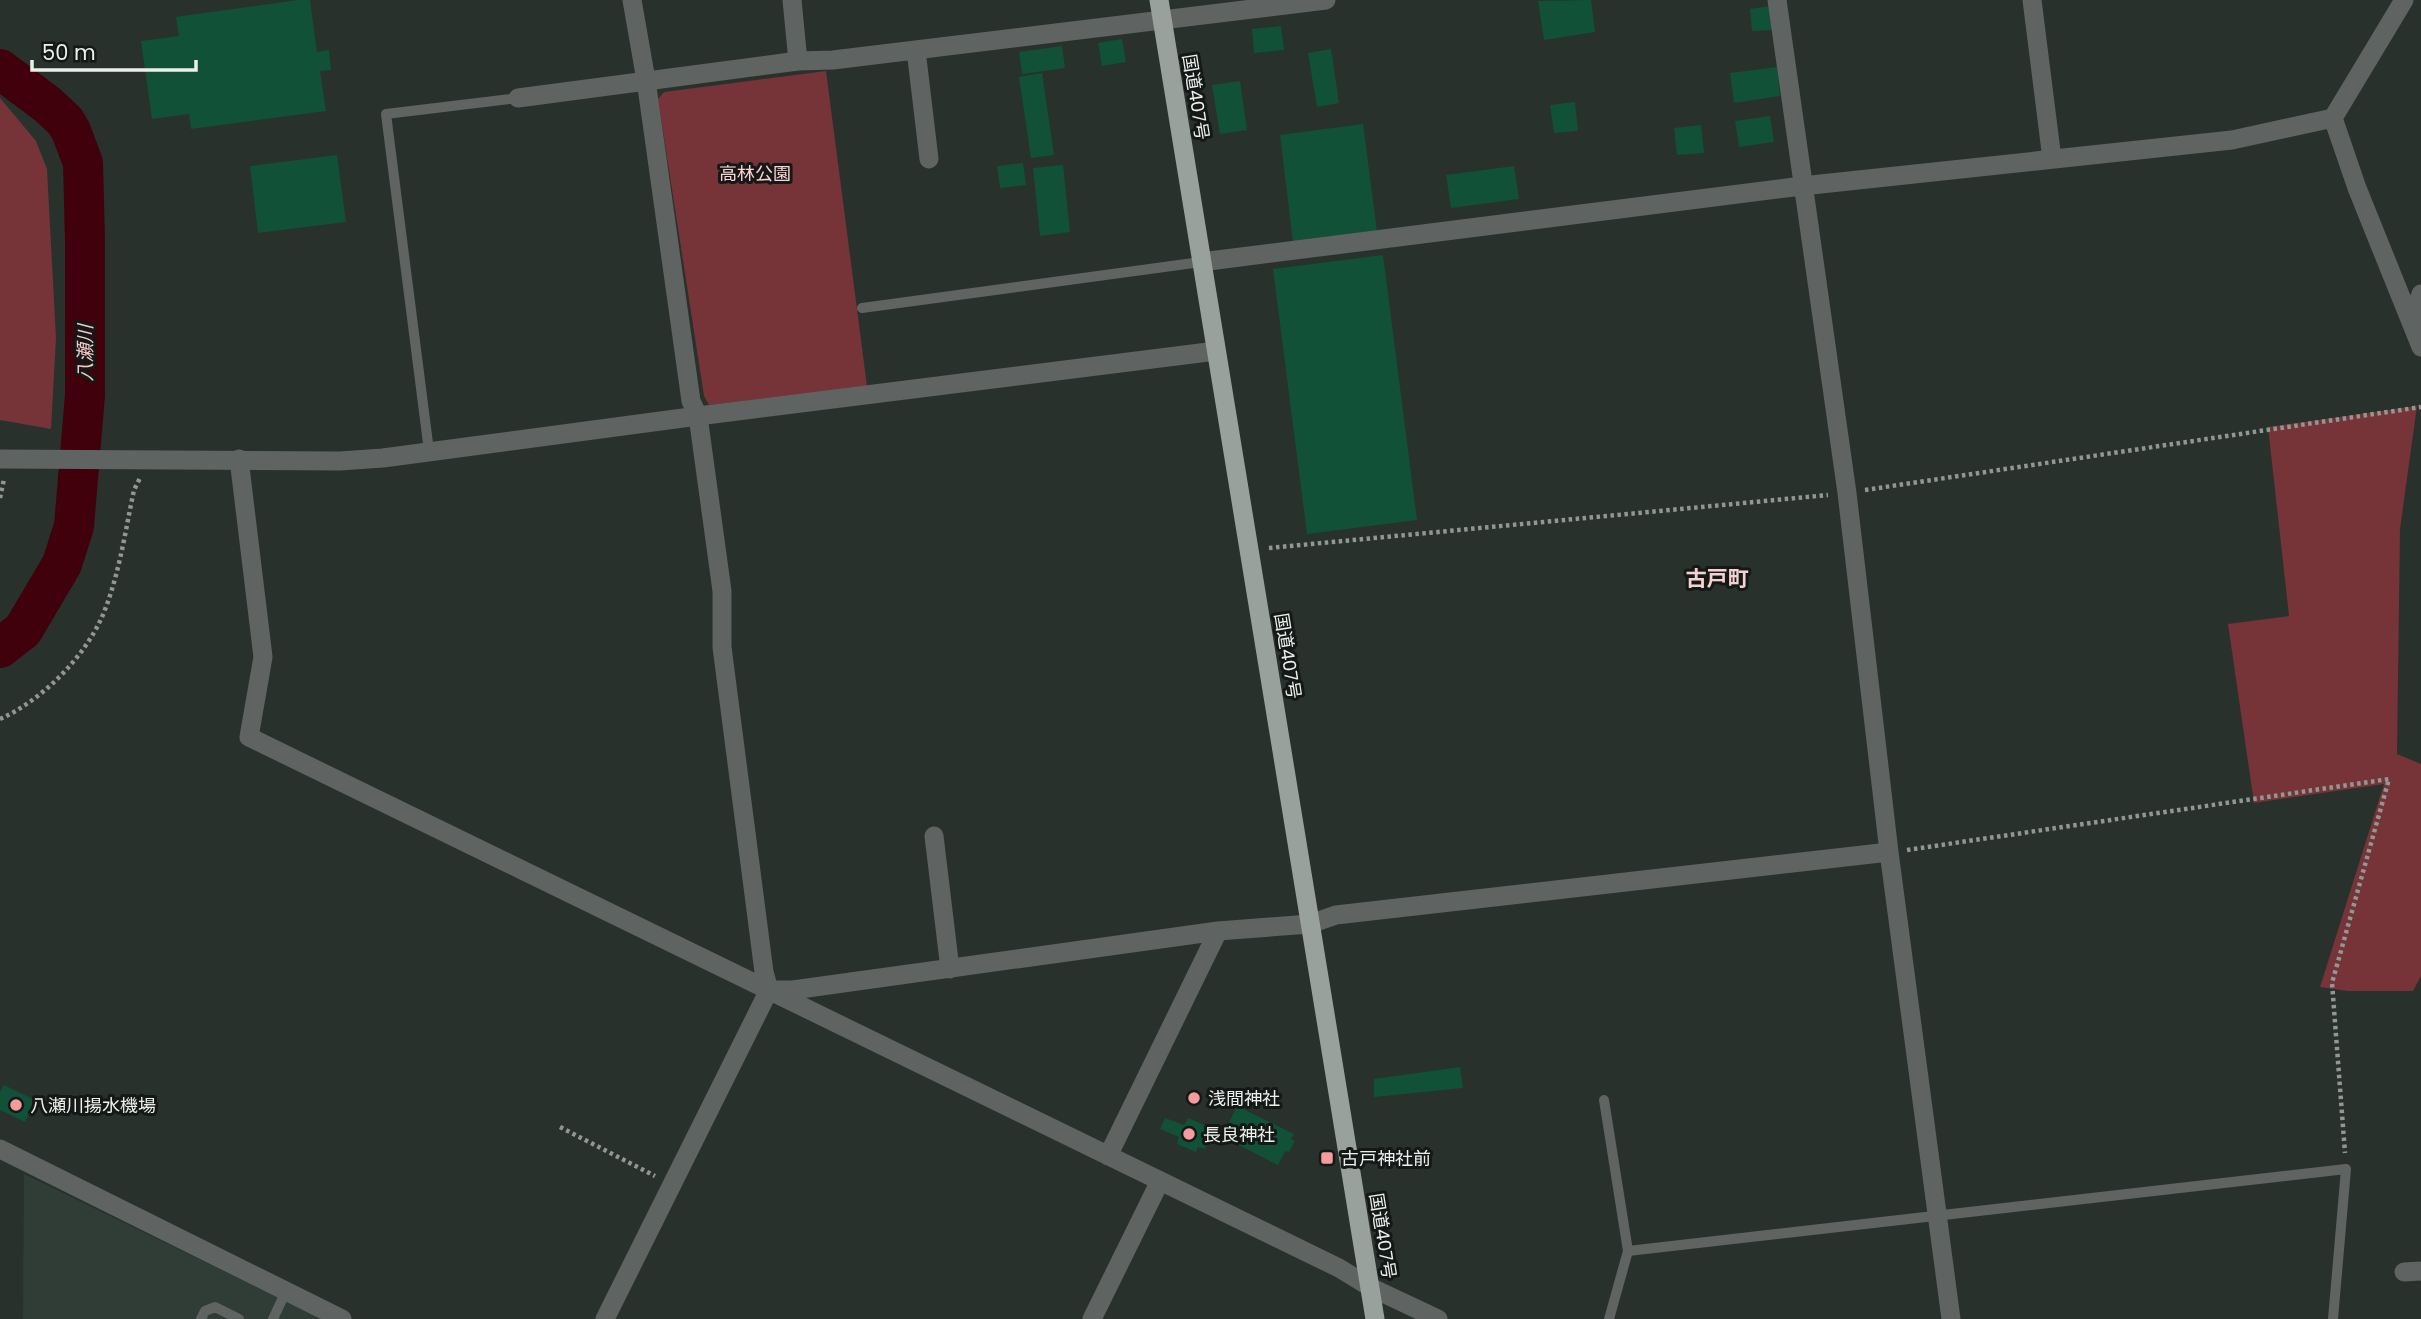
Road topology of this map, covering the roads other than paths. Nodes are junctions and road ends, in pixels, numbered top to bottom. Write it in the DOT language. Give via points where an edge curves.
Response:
graph roads {
  1 [pos="632,0"];
  2 [pos="792,0"];
  3 [pos="1326,0"];
  4 [pos="1777,0"];
  5 [pos="2032,0"];
  6 [pos="2404,0"];
  7 [pos="1160,10"];
  8 [pos="916,50"];
  9 [pos="798,61"];
  10 [pos="646,80"];
  11 [pos="518,99"];
  12 [pos="2333,118"];
  13 [pos="929,159"];
  14 [pos="2052,159"];
  15 [pos="1802,187"];
  16 [pos="1202,262"];
  17 [pos="2421,294"];
  18 [pos="862,308"];
  19 [pos="2412,322"];
  20 [pos="2421,347"];
  21 [pos="1216,351"];
  22 [pos="698,416"];
  23 [pos="429,451"];
  24 [pos="239,459"];
  25 [pos="2,467"];
  26 [pos="934,836"];
  27 [pos="1889,852"];
  28 [pos="1310,924"];
  29 [pos="1218,931"];
  30 [pos="950,969"];
  31 [pos="769,990"];
  32 [pos="1604,1100"];
  33 [pos="0,1149"];
  34 [pos="1108,1156"];
  35 [pos="1160,1181"];
  36 [pos="1938,1216"];
  37 [pos="1628,1251"];
  38 [pos="1370,1287"];
  39 [pos="286,1291"];
  40 [pos="201,1319"];
  41 [pos="239,1319"];
  42 [pos="273,1319"];
  43 [pos="342,1319"];
  44 [pos="605,1319"];
  45 [pos="1092,1319"];
  46 [pos="1375,1319"];
  47 [pos="1438,1319"];
  48 [pos="1609,1319"];
  49 [pos="1951,1319"];
  50 [pos="2333,1319"];
  1 -- 10 [label="street"];
  2 -- 9 [label="street"];
  3 -- 7 [label="street"];
  4 -- 15 [label="street"];
  5 -- 14 [label="street"];
  6 -- 12 [label="street"];
  7 -- 8 [label="street"];
  7 -- 16 [label="highway, 国道407号"];
  8 -- 9 [label="street"];
  8 -- 13 [label="street"];
  9 -- 10 [label="street"];
  10 -- 11 [label="street"];
  10 -- 22 [label="street" via="691,401"];
  11 -- 23 [label="lane" via="386,114"];
  12 -- 14 [label="street" via="2232,139"];
  12 -- 19 [label="street"];
  14 -- 15 [label="street"];
  15 -- 16 [label="street"];
  15 -- 27 [label="street" via="1847,493"];
  16 -- 18 [label="lane"];
  16 -- 21 [label="highway, 国道407号"];
  17 -- 19 [label="street"];
  19 -- 20 [label="street"];
  21 -- 22 [label="street"];
  21 -- 28 [label="highway, 国道407号"];
  22 -- 23 [label="street"];
  22 -- 31 [label="street" via="722,591 722,647"];
  23 -- 24 [label="street" via="340,461"];
  24 -- 25 [label="street" via="41,459"];
  24 -- 31 [label="street" via="263,657 249,737"];
  26 -- 30 [label="street"];
  27 -- 28 [label="street" via="1336,915"];
  27 -- 36 [label="street"];
  28 -- 29 [label="street"];
  28 -- 38 [label="highway, 国道407号"];
  29 -- 30 [label="street"];
  29 -- 34 [label="street"];
  30 -- 31 [label="street"];
  31 -- 34 [label="street"];
  31 -- 44 [label="street"];
  32 -- 37 [label="lane"];
  33 -- 39 [label="street"];
  34 -- 35 [label="street"];
  35 -- 38 [label="street"];
  35 -- 45 [label="street"];
  36 -- 37 [label="lane"];
  36 -- 49 [label="street"];
  36 -- 50 [label="lane" via="2346,1168"];
  37 -- 48 [label="lane"];
  38 -- 46 [label="highway, 国道407号"];
  38 -- 47 [label="street"];
  39 -- 42 [label="lane"];
  39 -- 43 [label="street"];
  40 -- 41 [label="lane" via="215,1307"];
}
